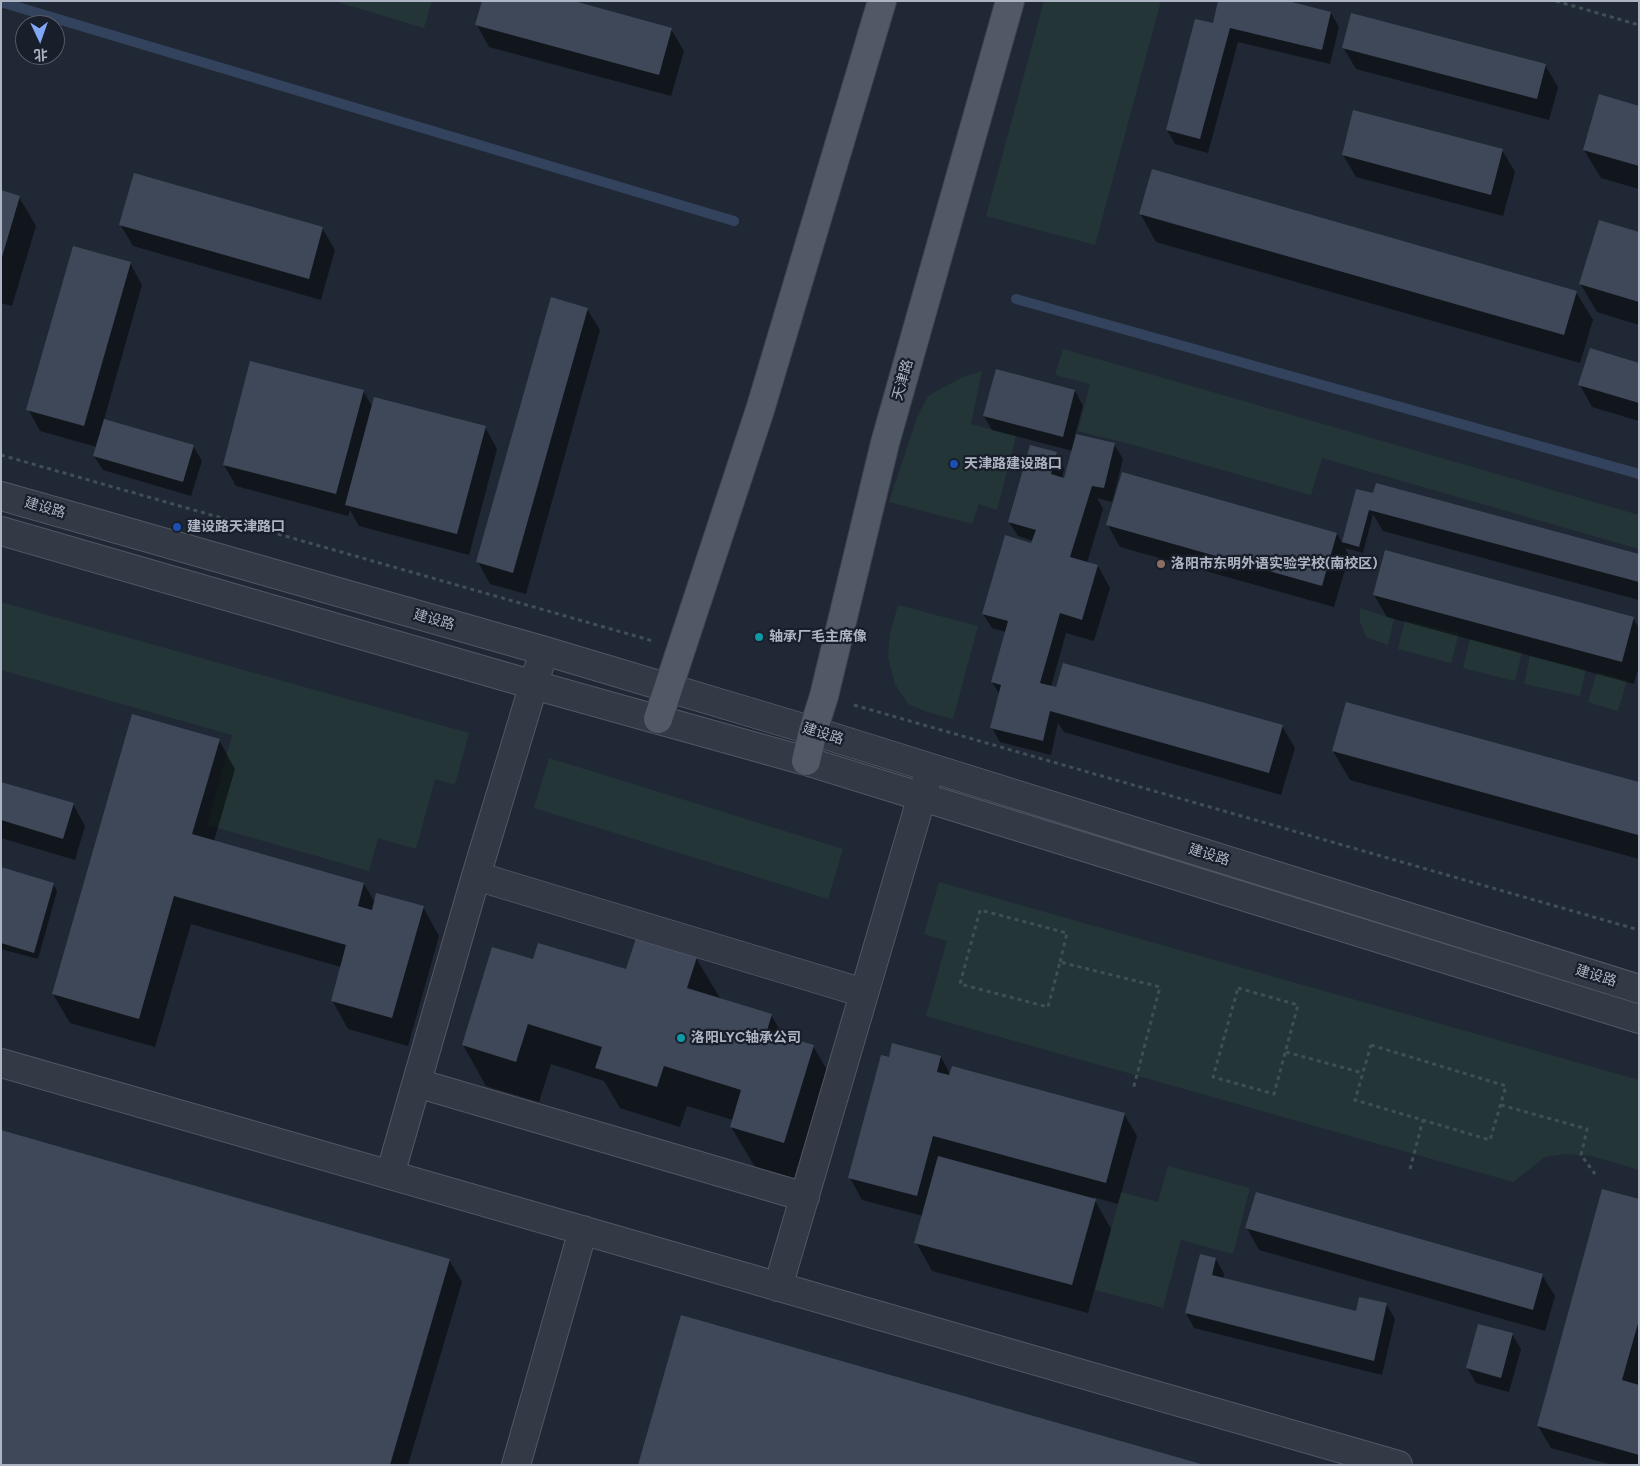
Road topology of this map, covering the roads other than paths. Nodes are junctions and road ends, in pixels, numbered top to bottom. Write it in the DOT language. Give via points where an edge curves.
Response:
graph roads {
  1 [pos="882,1"];
  2 [pos="1010,1"];
  3 [pos="1,496"];
  4 [pos="1,531"];
  5 [pos="544,651"];
  6 [pos="534,684"];
  7 [pos="669,689"];
  8 [pos="658,719"];
  9 [pos="813,731"];
  10 [pos="806,761"];
  11 [pos="930,768"];
  12 [pos="923,797"];
  13 [pos="476,876"];
  14 [pos="1639,989"];
  15 [pos="864,993"];
  16 [pos="1639,1019"];
  17 [pos="1,1063"];
  18 [pos="417,1083"];
  19 [pos="390,1175"];
  20 [pos="804,1197"];
  21 [pos="583,1230"];
  22 [pos="778,1287"];
  23 [pos="516,1465"];
  24 [pos="1398,1465"];
  1 -- 7 [label="main road" via="760,410"];
  2 -- 9 [label="main road, 天津路" via="885,443"];
  3 -- 5 [label="street, 建设路"];
  4 -- 6 [label="street, 建设路"];
  5 -- 6 [label="street"];
  5 -- 7 [label="street, 建设路"];
  6 -- 8 [label="street, 建设路"];
  6 -- 13 [label="street"];
  7 -- 8 [label="main road"];
  7 -- 9 [label="street, 建设路"];
  8 -- 10 [label="street, 建设路"];
  9 -- 10 [label="main road, 天津路"];
  9 -- 11 [label="street, 建设路"];
  10 -- 12 [label="street, 建设路"];
  11 -- 12 [label="street"];
  11 -- 14 [label="street, 建设路"];
  12 -- 15 [label="street"];
  12 -- 16 [label="street, 建设路"];
  13 -- 15 [label="street"];
  13 -- 18 [label="street"];
  15 -- 20 [label="street"];
  17 -- 19 [label="street"];
  18 -- 19 [label="street"];
  18 -- 20 [label="street"];
  19 -- 21 [label="street"];
  20 -- 22 [label="street"];
  21 -- 22 [label="street"];
  21 -- 23 [label="street"];
  22 -- 24 [label="street"];
}
